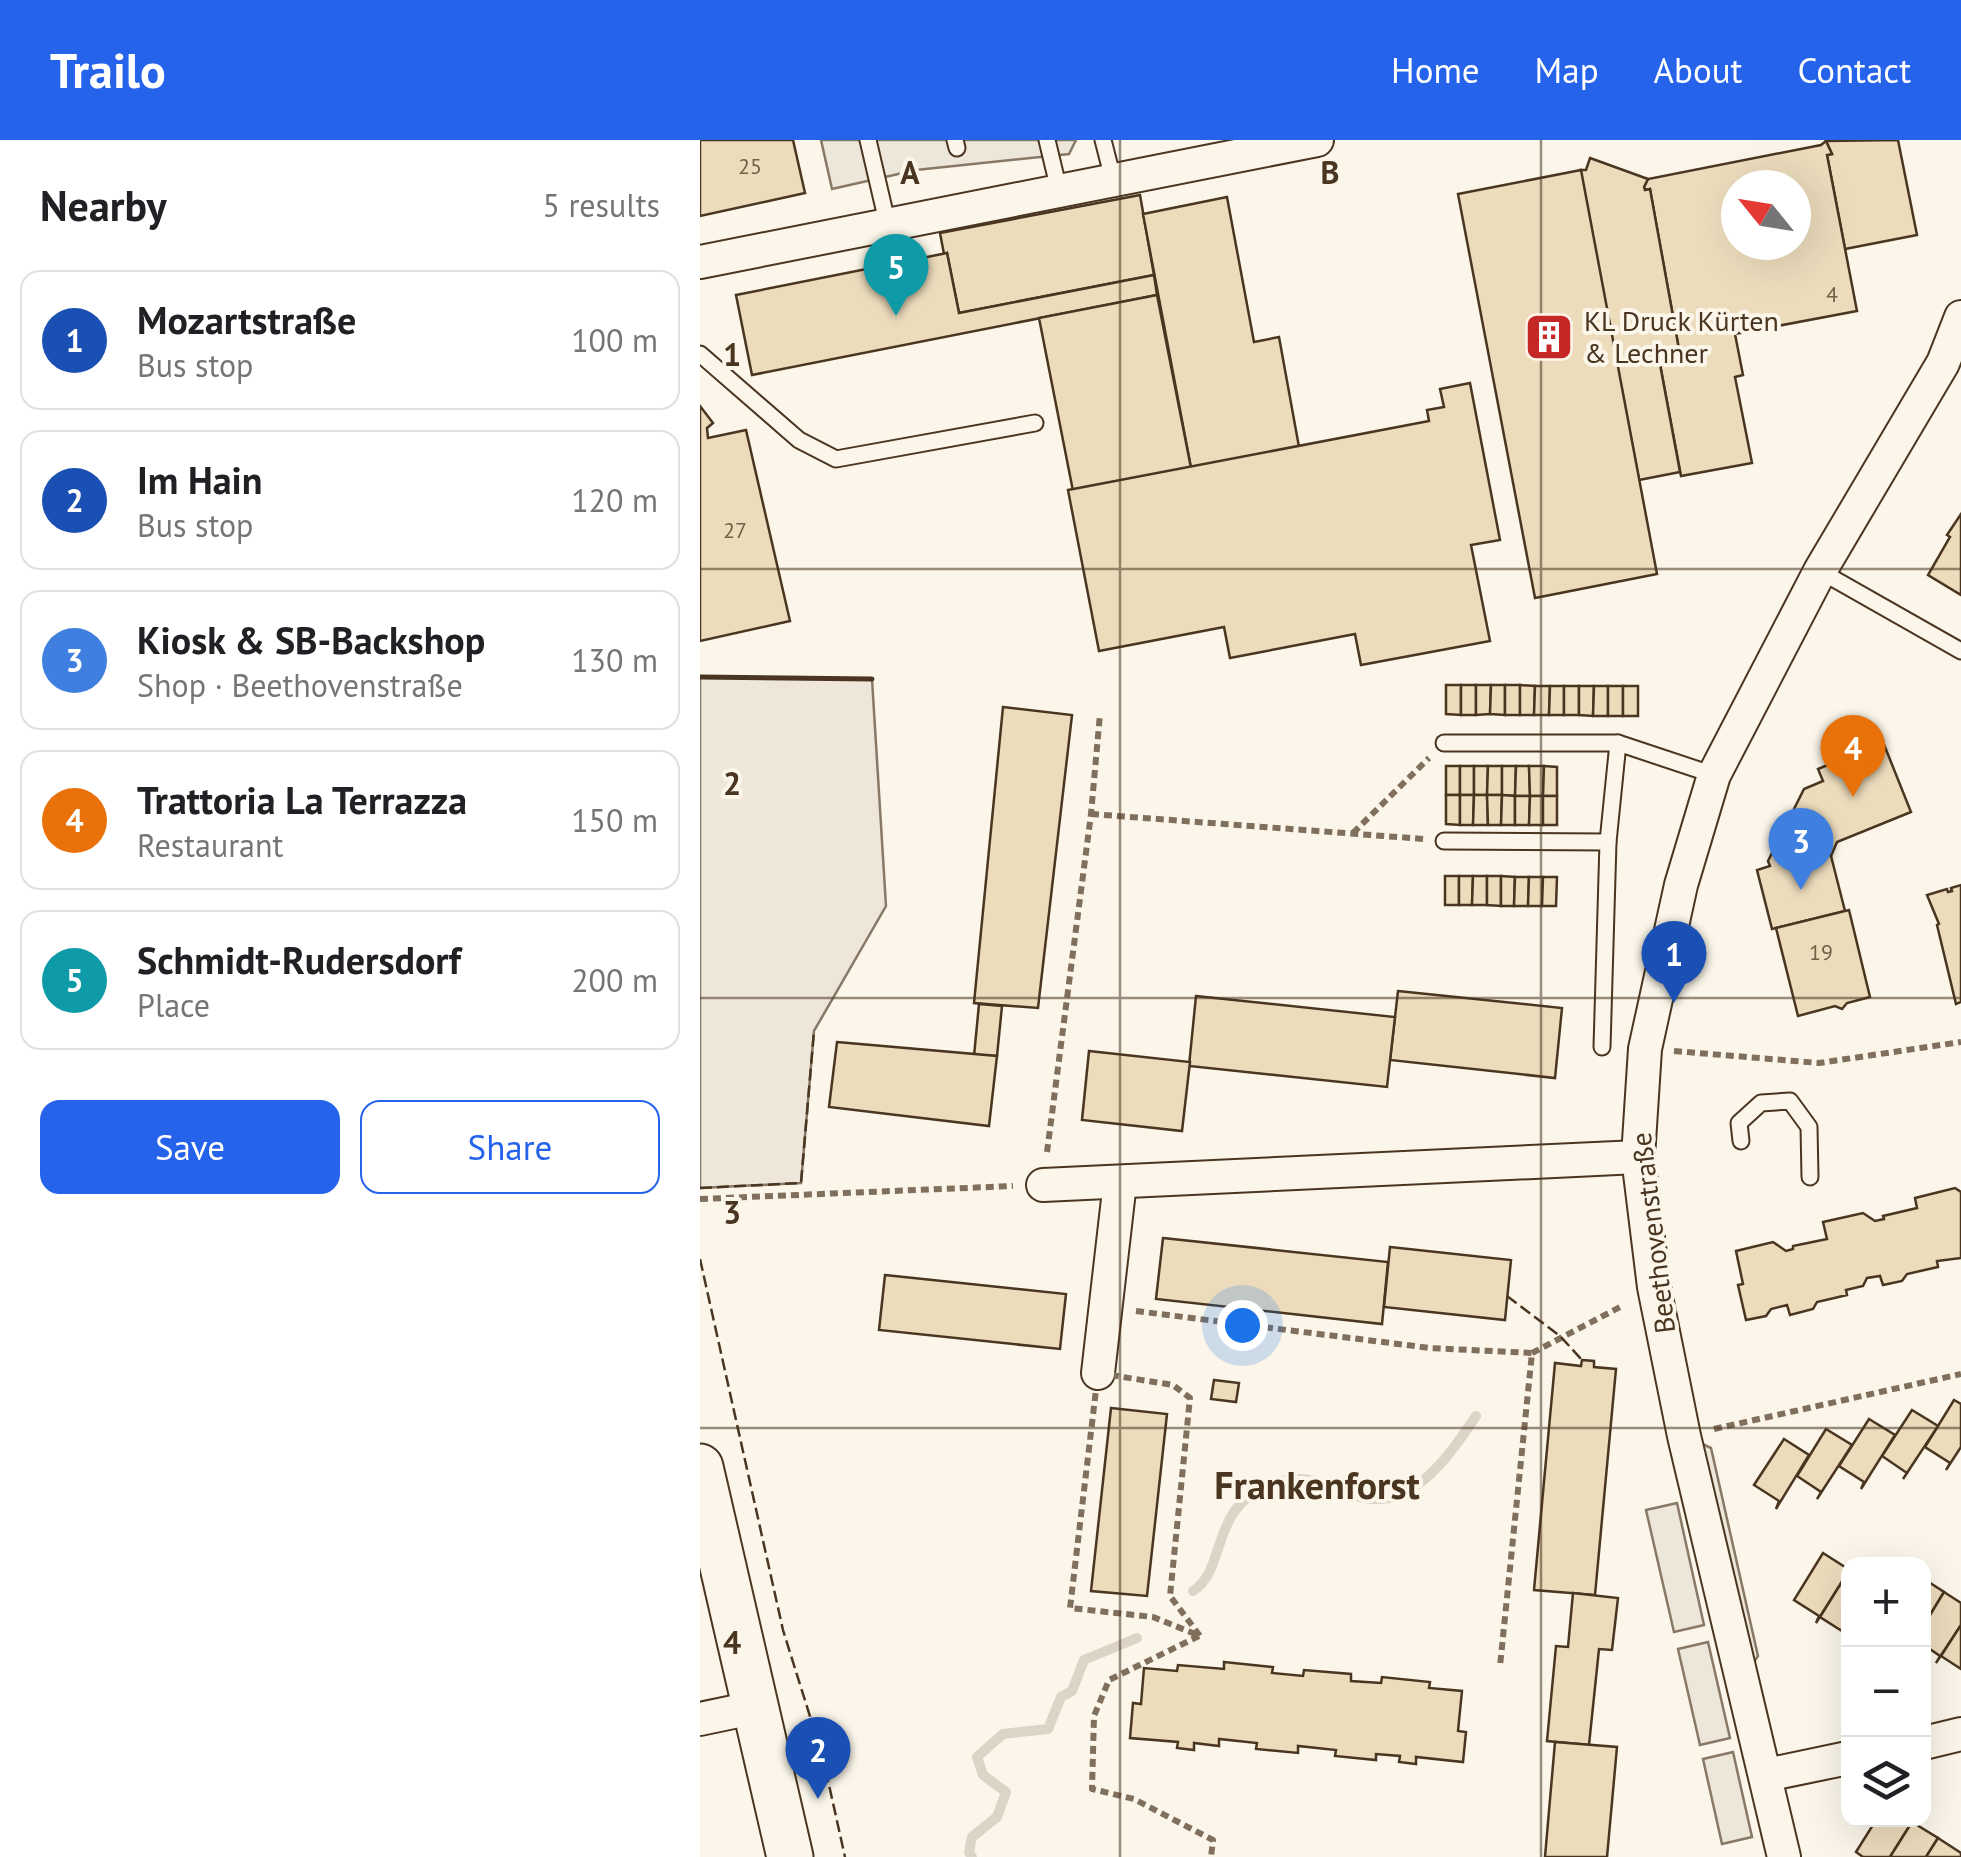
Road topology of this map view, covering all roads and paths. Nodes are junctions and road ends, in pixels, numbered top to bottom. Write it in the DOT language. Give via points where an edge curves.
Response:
graph roads {
  1 [pos="868,140"];
  2 [pos="1047,140"];
  3 [pos="1103,140"];
  4 [pos="1317,140"];
  5 [pos="1113,179"];
  6 [pos="1058,190"];
  7 [pos="888,226"];
  8 [pos="700,262"];
  9 [pos="1961,316"];
  10 [pos="700,354"];
  11 [pos="1034,423"];
  12 [pos="1820,570"];
  13 [pos="1961,651"];
  14 [pos="1100,714"];
  15 [pos="1444,743"];
  16 [pos="1618,743"];
  17 [pos="1714,775"];
  18 [pos="1091,814"];
  19 [pos="1352,834"];
  20 [pos="1444,840"];
  21 [pos="1608,842"];
  22 [pos="1961,1042"];
  23 [pos="1602,1048"];
  24 [pos="1645,1049"];
  25 [pos="1741,1141"];
  26 [pos="1638,1157"];
  27 [pos="1810,1176"];
  28 [pos="1120,1182"];
  29 [pos="1043,1185"];
  30 [pos="700,1198"];
  31 [pos="1654,1287"];
  32 [pos="1106,1308"];
  33 [pos="1532,1353"];
  34 [pos="1098,1373"];
  35 [pos="1961,1374"];
  36 [pos="1684,1436"];
  37 [pos="700,1467"];
  38 [pos="1200,1636"];
  39 [pos="1500,1666"];
  40 [pos="757,1708"];
  41 [pos="700,1719"];
  42 [pos="1961,1734"];
  43 [pos="1931,1741"];
  44 [pos="1841,1759"];
  45 [pos="1766,1775"];
  46 [pos="790,1857"];
  47 [pos="1210,1857"];
  48 [pos="1784,1857"];
  1 -- 7 [label="lane"];
  2 -- 6 [label="lane"];
  3 -- 5 [label="lane"];
  4 -- 5 [label="street"];
  5 -- 6 [label="street"];
  6 -- 7 [label="street"];
  7 -- 8 [label="street"];
  9 -- 12 [label="street, Beethovenstraße" via="1942,363"];
  10 -- 11 [label="lane" via="799,440 836,459"];
  12 -- 13 [label="lane"];
  12 -- 17 [label="street, Beethovenstraße"];
  14 -- 18 [label="path"];
  15 -- 16 [label="lane"];
  15 -- 19 [label="path"];
  16 -- 17 [label="lane"];
  16 -- 21 [label="lane"];
  17 -- 24 [label="street, Beethovenstraße" via="1681,885"];
  18 -- 19 [label="path"];
  18 -- 29 [label="path"];
  19 -- 20 [label="path"];
  20 -- 21 [label="lane"];
  21 -- 23 [label="lane"];
  22 -- 24 [label="path" via="1819,1064"];
  24 -- 26 [label="street, Beethovenstraße"];
  25 -- 27 [label="lane" via="1740,1123 1761,1103 1790,1102 1809,1128"];
  26 -- 28 [label="street"];
  26 -- 31 [label="street, Beethovenstraße"];
  28 -- 29 [label="street"];
  28 -- 32 [label="street"];
  29 -- 30 [label="path"];
  31 -- 33 [label="path"];
  31 -- 36 [label="street, Beethovenstraße"];
  32 -- 33 [label="path" via="1430,1348"];
  32 -- 34 [label="street"];
  33 -- 39 [label="path"];
  34 -- 38 [label="path" via="1173,1386 1190,1398 1170,1596"];
  34 -- 38 [label="path" via="1070,1608 1153,1617"];
  35 -- 36 [label="path"];
  36 -- 45 [label="street, Beethovenstraße"];
  37 -- 40 [label="main road"];
  38 -- 47 [label="path" via="1109,1680 1094,1716 1092,1789 1134,1800 1213,1840"];
  40 -- 41 [label="street"];
  40 -- 46 [label="main road"];
  42 -- 43 [label="street"];
  44 -- 45 [label="street"];
  45 -- 48 [label="street, Beethovenstraße"];
}
